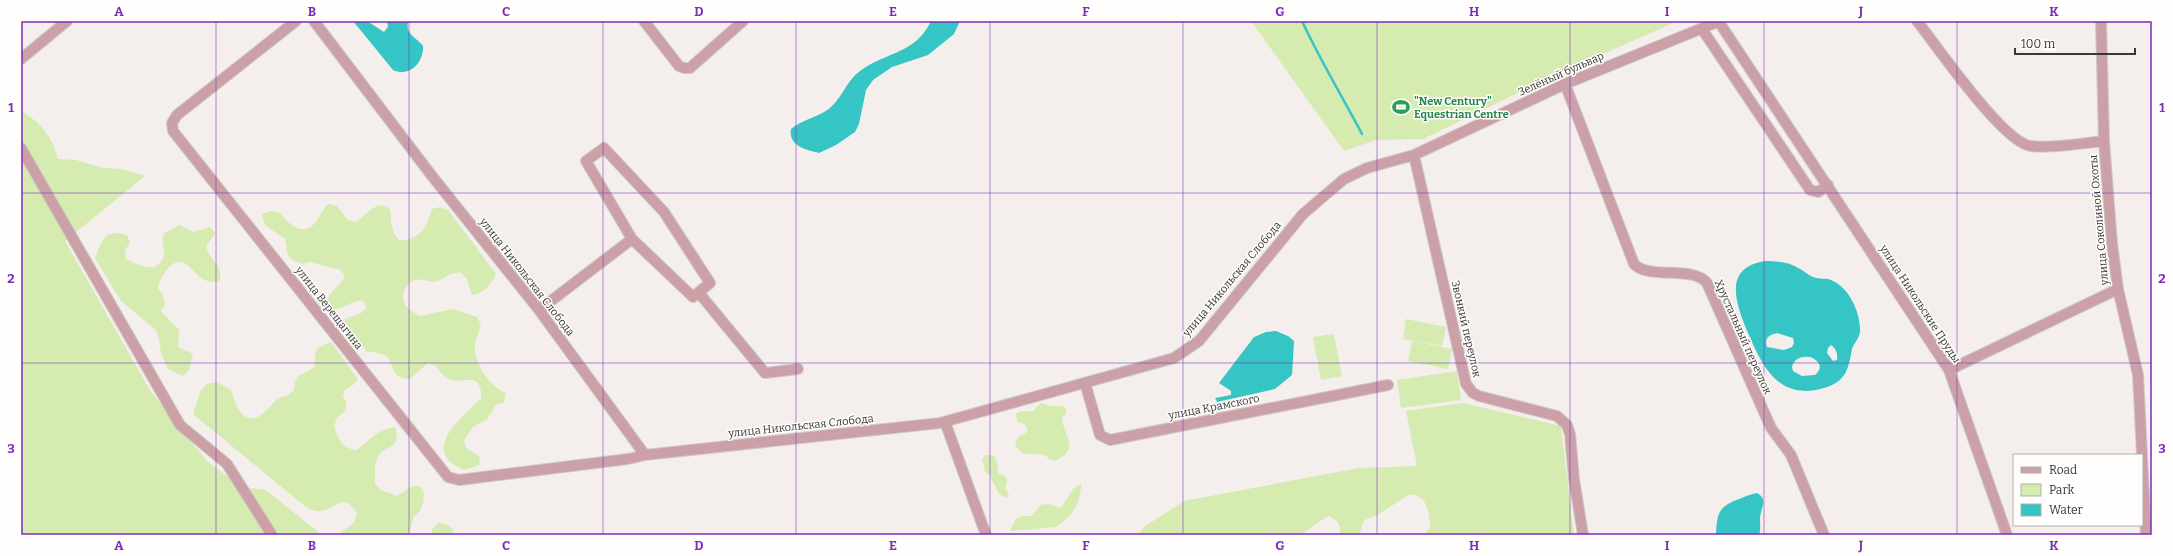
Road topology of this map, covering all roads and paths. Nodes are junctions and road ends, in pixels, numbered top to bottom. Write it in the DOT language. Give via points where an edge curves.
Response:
graph roads {
  1 [pos="67,21"];
  2 [pos="296,21"];
  3 [pos="314,21"];
  4 [pos="644,21"];
  5 [pos="743,21"];
  6 [pos="1719,21"];
  7 [pos="1917,21"];
  8 [pos="2101,21"];
  9 [pos="1702,29"];
  10 [pos="21,59"];
  11 [pos="1565,84"];
  12 [pos="2104,141"];
  13 [pos="21,148"];
  14 [pos="1414,155"];
  15 [pos="1828,185"];
  16 [pos="632,239"];
  17 [pos="2118,289"];
  18 [pos="699,293"];
  19 [pos="539,310"];
  20 [pos="798,369"];
  21 [pos="1949,370"];
  22 [pos="1086,384"];
  23 [pos="1388,385"];
  24 [pos="945,422"];
  25 [pos="2142,454"];
  26 [pos="644,455"];
  27 [pos="2143,475"];
  28 [pos="272,535"];
  29 [pos="986,535"];
  30 [pos="1583,535"];
  31 [pos="1824,535"];
  32 [pos="2007,535"];
  33 [pos="2146,535"];
  1 -- 10 [label="street"];
  2 -- 26 [label="street, улица Верещагина" via="177,115 172,122 173,131 448,478 459,480"];
  3 -- 19 [label="street, улица Никольская Слобода" via="432,176"];
  4 -- 5 [label="street" via="679,66 684,68 690,68"];
  6 -- 9 [label="street, Зелёный бульвар"];
  6 -- 15 [label="street, улица Никольские Пруды"];
  7 -- 12 [label="street" via="1982,105 2019,142 2031,146"];
  8 -- 12 [label="street, улица Соколиной Охоты"];
  9 -- 11 [label="street, Зелёный бульвар"];
  9 -- 15 [label="street" via="1810,190 1818,192"];
  11 -- 14 [label="street, Зелёный бульвар"];
  11 -- 31 [label="street, Хрустальный переулок" via="1634,264 1643,269 1697,276 1705,280 1770,428 1791,455"];
  12 -- 17 [label="street, улица Соколиной Охоты"];
  13 -- 28 [label="street" via="180,425 227,464"];
  14 -- 22 [label="street, улица Никольская Слобода" via="1360,170 1340,182 1308,208 1199,341 1185,352 1174,358"];
  14 -- 30 [label="street, Звонкий переулок" via="1466,384 1479,396 1564,420 1570,434"];
  15 -- 21 [label="street, улица Никольские Пруды"];
  16 -- 18 [label="street" via="693,297"];
  16 -- 18 [label="street" via="586,160 604,148 664,212 710,283"];
  16 -- 19 [label="street"];
  17 -- 21 [label="street"];
  17 -- 25 [label="street, улица Соколиной Охоты" via="2138,375"];
  18 -- 20 [label="street" via="765,374"];
  19 -- 26 [label="street, улица Никольская Слобода"];
  21 -- 32 [label="street, улица Никольские Пруды"];
  22 -- 23 [label="street, улица Крамского" via="1100,435 1110,440"];
  22 -- 24 [label="street, улица Никольская Слобода"];
  24 -- 26 [label="street, улица Никольская Слобода"];
  24 -- 29 [label="street"];
  27 -- 33 [label="street, улица Соколиной Охоты"];
}
